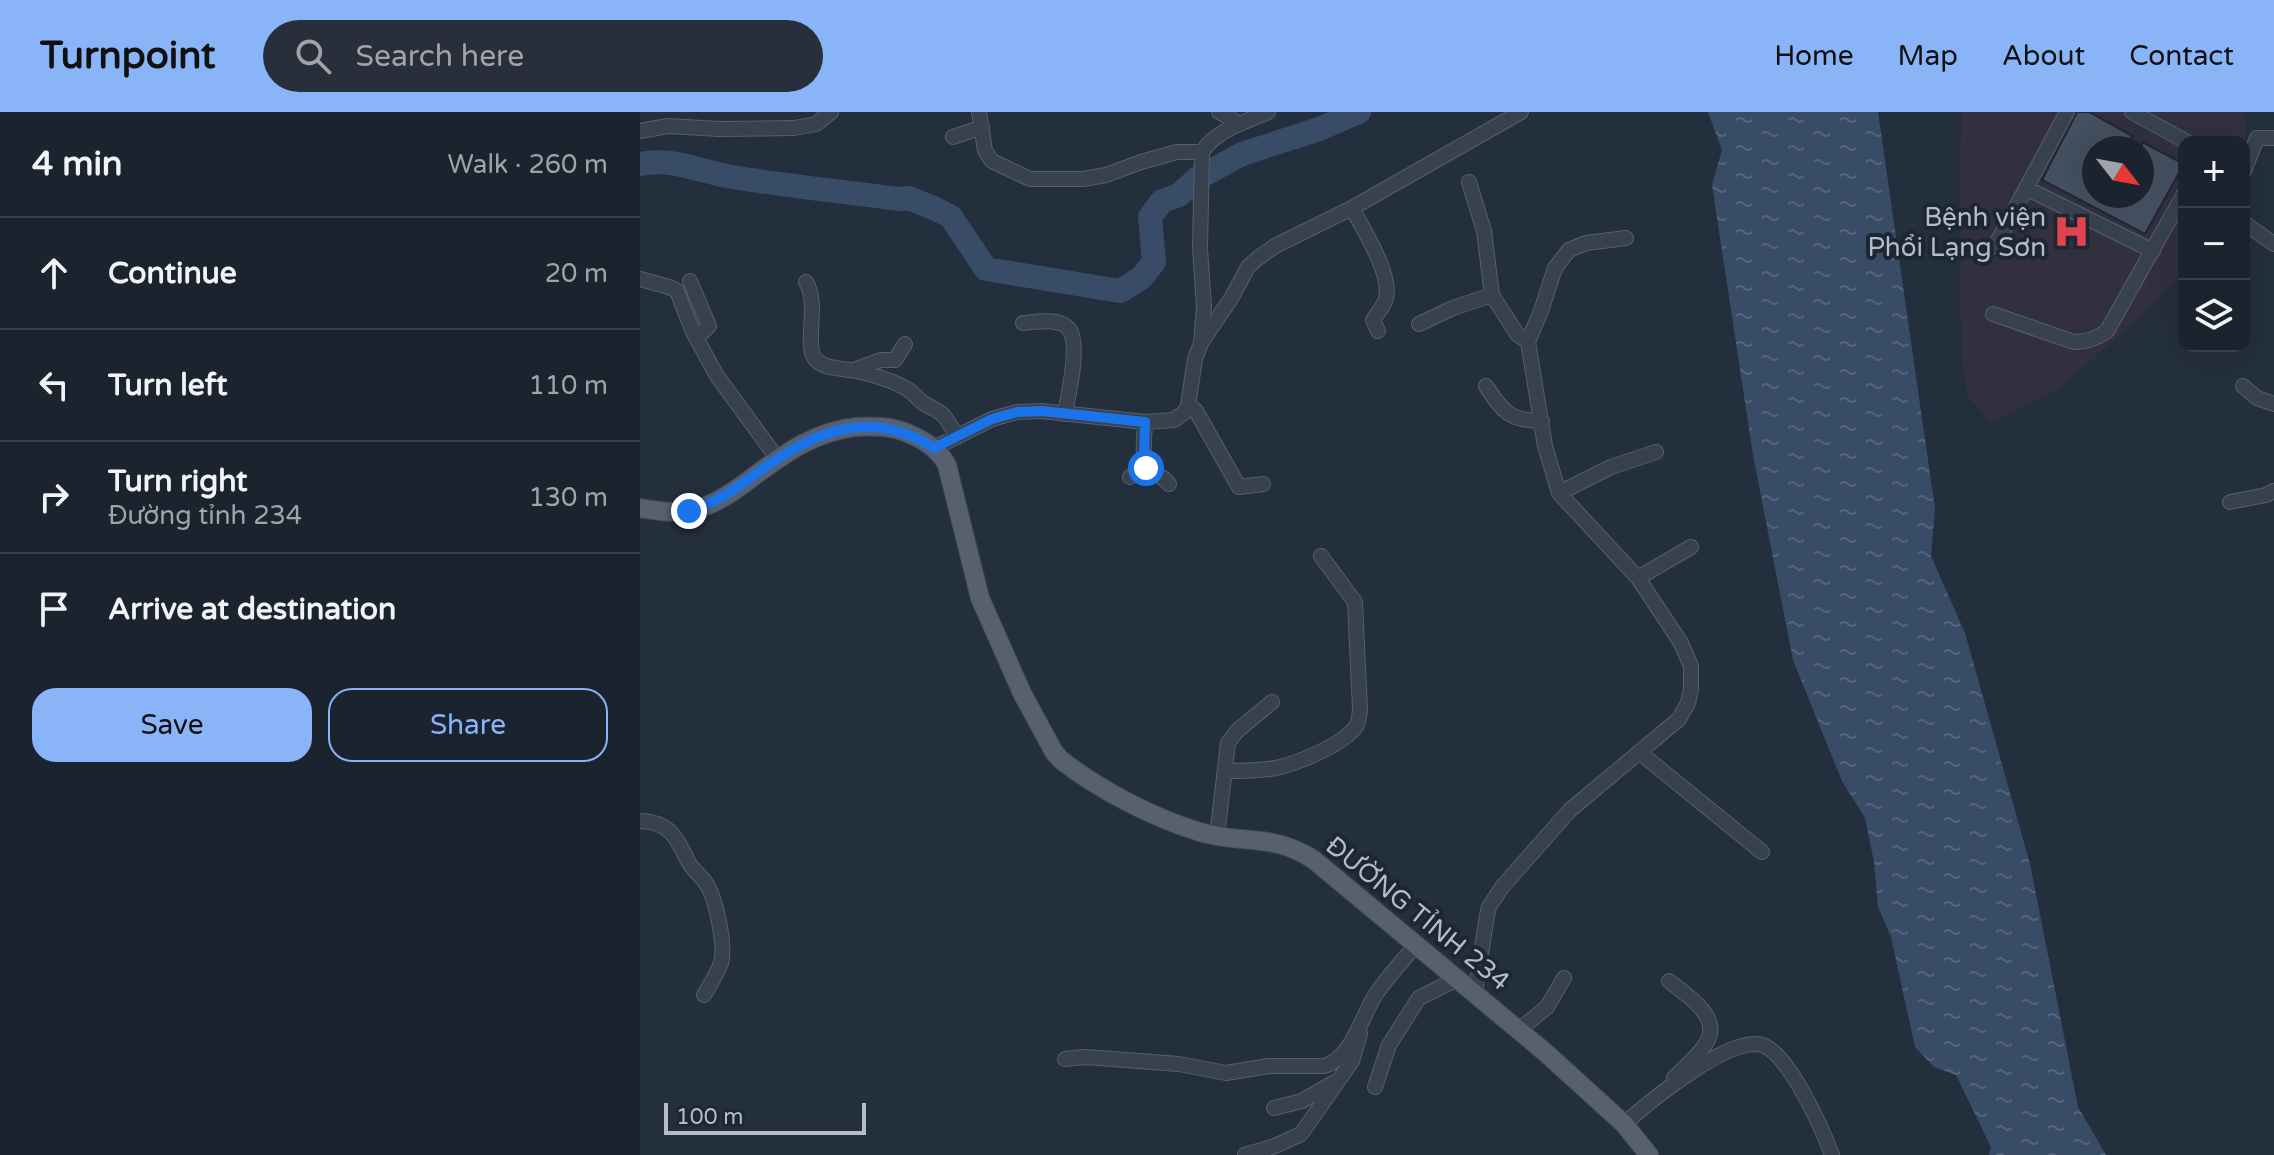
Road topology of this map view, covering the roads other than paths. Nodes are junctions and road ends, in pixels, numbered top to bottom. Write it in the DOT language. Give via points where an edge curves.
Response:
graph roads {
  1 [pos="831,112"];
  2 [pos="979,112"];
  3 [pos="1219,112"];
  4 [pos="1268,112"];
  5 [pos="1521,112"];
  6 [pos="2067,112"];
  7 [pos="2132,112"];
  8 [pos="1240,124"];
  9 [pos="982,127"];
  10 [pos="640,131"];
  11 [pos="953,137"];
  12 [pos="2178,137"];
  13 [pos="2274,138"];
  14 [pos="1201,156"];
  15 [pos="2250,156"];
  16 [pos="1469,182"];
  17 [pos="2026,188"];
  18 [pos="2178,205"];
  19 [pos="1352,208"];
  20 [pos="2250,227"];
  21 [pos="1626,238"];
  22 [pos="2274,244"];
  23 [pos="1995,246"];
  24 [pos="2153,251"];
  25 [pos="640,279"];
  26 [pos="690,281"];
  27 [pos="806,282"];
  28 [pos="1492,295"];
  29 [pos="1993,314"];
  30 [pos="1023,323"];
  31 [pos="1419,324"];
  32 [pos="1378,331"];
  33 [pos="696,338"];
  34 [pos="1528,342"];
  35 [pos="1201,343"];
  36 [pos="905,344"];
  37 [pos="854,370"];
  38 [pos="1486,386"];
  39 [pos="2243,386"];
  40 [pos="2274,404"];
  41 [pos="1188,405"];
  42 [pos="1065,414"];
  43 [pos="1542,421"];
  44 [pos="1145,422"];
  45 [pos="957,437"];
  46 [pos="934,448"];
  47 [pos="1656,452"];
  48 [pos="777,458"];
  49 [pos="1146,468"];
  50 [pos="1130,477"];
  51 [pos="1169,484"];
  52 [pos="1263,484"];
  53 [pos="2274,491"];
  54 [pos="1559,493"];
  55 [pos="2230,502"];
  56 [pos="640,508"];
  57 [pos="1691,547"];
  58 [pos="1321,556"];
  59 [pos="1638,578"];
  60 [pos="1272,702"];
  61 [pos="1639,752"];
  62 [pos="1225,771"];
  63 [pos="640,821"];
  64 [pos="1217,836"];
  65 [pos="1762,852"];
  66 [pos="1417,944"];
  67 [pos="1459,978"];
  68 [pos="1564,978"];
  69 [pos="1669,981"];
  70 [pos="1475,992"];
  71 [pos="704,995"];
  72 [pos="1365,1014"];
  73 [pos="1519,1030"];
  74 [pos="1065,1059"];
  75 [pos="1341,1079"];
  76 [pos="1375,1087"];
  77 [pos="1660,1093"];
  78 [pos="1274,1108"];
  79 [pos="1624,1124"];
  80 [pos="1245,1155"];
  81 [pos="1649,1155"];
  82 [pos="1832,1155"];
  1 -- 10 [label="street" via="816,124 794,128 668,126"];
  2 -- 9 [label="street"];
  3 -- 8 [label="street"];
  4 -- 8 [label="street"];
  5 -- 19 [label="street"];
  6 -- 17 [label="street"];
  7 -- 12 [label="street"];
  8 -- 14 [label="street" via="1217,134"];
  9 -- 11 [label="street"];
  9 -- 14 [label="street" via="992,161 1030,179 1106,175 1177,152"];
  13 -- 15 [label="street" via="2257,138"];
  14 -- 35 [label="street"];
  16 -- 28 [label="street" via="1484,231"];
  17 -- 23 [label="street"];
  17 -- 24 [label="street"];
  18 -- 24 [label="street"];
  19 -- 32 [label="street" via="1386,284 1387,297 1373,320"];
  19 -- 35 [label="street" via="1275,246 1248,267"];
  20 -- 22 [label="street"];
  21 -- 34 [label="street" via="1569,250 1555,268"];
  24 -- 29 [label="street" via="2107,331 2098,337 2074,342"];
  25 -- 33 [label="street" via="677,291"];
  26 -- 33 [label="street" via="709,326"];
  27 -- 37 [label="street" via="813,303 813,356 835,369"];
  28 -- 31 [label="street"];
  28 -- 34 [label="street"];
  30 -- 42 [label="street" via="1066,325 1073,334"];
  33 -- 48 [label="street"];
  34 -- 43 [label="street"];
  35 -- 41 [label="street"];
  36 -- 37 [label="street" via="895,360"];
  37 -- 45 [label="street" via="909,390 940,412"];
  38 -- 43 [label="street" via="1507,415"];
  39 -- 40 [label="street"];
  41 -- 44 [label="street" via="1174,420"];
  41 -- 52 [label="street" via="1239,487"];
  42 -- 44 [label="street"];
  42 -- 45 [label="street" via="1005,414"];
  43 -- 54 [label="street"];
  44 -- 49 [label="street"];
  45 -- 46 [label="street"];
  46 -- 48 [label="main road" via="897,430 862,427 822,434"];
  46 -- 64 [label="main road, ĐƯỜNG TỈNH 234" via="949,471 980,598 1054,752 1117,795"];
  47 -- 54 [label="street"];
  48 -- 56 [label="main road" via="704,507 677,513"];
  49 -- 50 [label="street"];
  49 -- 51 [label="street"];
  53 -- 55 [label="street"];
  54 -- 59 [label="street"];
  57 -- 59 [label="street"];
  58 -- 62 [label="street" via="1355,602 1359,721 1348,735 1309,757 1278,768"];
  59 -- 61 [label="street" via="1691,666 1688,703 1679,719"];
  60 -- 62 [label="street" via="1228,743"];
  61 -- 65 [label="street"];
  61 -- 70 [label="street" via="1570,810 1502,887 1489,907"];
  62 -- 64 [label="street"];
  63 -- 71 [label="street" via="662,825 673,834 710,890 723,952"];
  64 -- 66 [label="main road, ĐƯỜNG TỈNH 234" via="1268,841 1303,853"];
  66 -- 67 [label="main road, ĐƯỜNG TỈNH 234"];
  66 -- 72 [label="street"];
  67 -- 70 [label="main road, ĐƯỜNG TỈNH 234"];
  67 -- 76 [label="street" via="1419,998 1389,1045"];
  68 -- 73 [label="street" via="1547,1007"];
  69 -- 77 [label="street" via="1701,1008 1710,1032 1705,1045"];
  70 -- 73 [label="main road, ĐƯỜNG TỈNH 234"];
  72 -- 74 [label="street" via="1342,1055 1325,1066 1226,1073 1179,1064"];
  72 -- 75 [label="street" via="1352,1061"];
  73 -- 79 [label="main road, ĐƯỜNG TỈNH 234"];
  75 -- 78 [label="street" via="1302,1101"];
  75 -- 80 [label="street" via="1301,1134"];
  77 -- 79 [label="street"];
  77 -- 82 [label="street" via="1730,1048 1764,1045 1788,1069"];
  79 -- 81 [label="main road, ĐƯỜNG TỈNH 234"];
}
